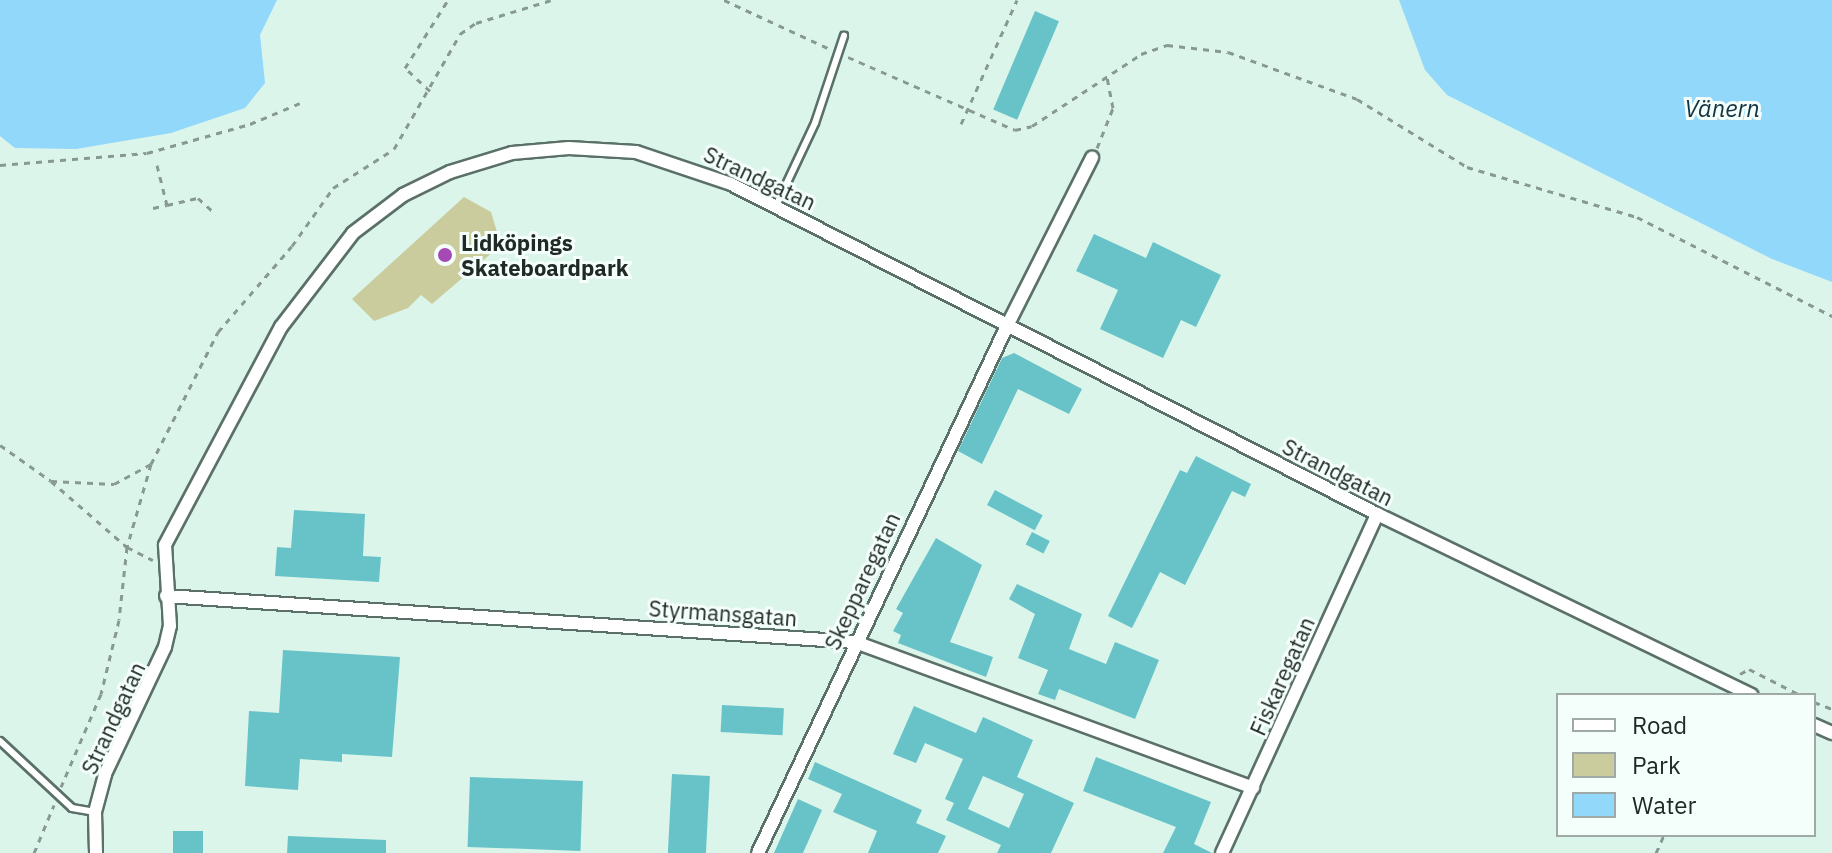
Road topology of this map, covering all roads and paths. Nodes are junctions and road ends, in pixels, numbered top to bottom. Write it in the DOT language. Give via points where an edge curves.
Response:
graph roads {
  1 [pos="448,0"];
  2 [pos="551,0"];
  3 [pos="724,0"];
  4 [pos="1017,0"];
  5 [pos="844,36"];
  6 [pos="842,55"];
  7 [pos="1107,76"];
  8 [pos="430,91"];
  9 [pos="300,103"];
  10 [pos="966,110"];
  11 [pos="961,124"];
  12 [pos="1092,158"];
  13 [pos="0,165"];
  14 [pos="157,165"];
  15 [pos="167,205"];
  16 [pos="776,206"];
  17 [pos="153,208"];
  18 [pos="216,214"];
  19 [pos="1832,316"];
  20 [pos="1006,328"];
  21 [pos="0,445"];
  22 [pos="151,464"];
  23 [pos="51,481"];
  24 [pos="1377,514"];
  25 [pos="127,547"];
  26 [pos="164,565"];
  27 [pos="166,596"];
  28 [pos="855,642"];
  29 [pos="1733,686"];
  30 [pos="1748,693"];
  31 [pos="1796,693"];
  32 [pos="0,741"];
  33 [pos="1253,788"];
  34 [pos="58,794"];
  35 [pos="95,812"];
  36 [pos="34,853"];
  37 [pos="96,853"];
  38 [pos="758,853"];
  39 [pos="1222,853"];
  1 -- 8 [label="path" via="405,68"];
  2 -- 8 [label="path" via="476,23 460,34"];
  3 -- 6 [label="path"];
  4 -- 10 [label="path"];
  5 -- 6 [label="lane"];
  6 -- 10 [label="path"];
  6 -- 16 [label="lane"];
  7 -- 10 [label="path" via="1024,129 1004,128"];
  7 -- 12 [label="path" via="1113,108"];
  7 -- 19 [label="path" via="1167,45 1228,52 1357,99 1467,167 1637,217"];
  8 -- 22 [label="path" via="394,149 333,188 292,246 218,332"];
  9 -- 13 [label="path" via="224,133 147,153"];
  10 -- 11 [label="path"];
  12 -- 20 [label="street, Skepparegatan"];
  14 -- 15 [label="path"];
  15 -- 17 [label="path"];
  15 -- 18 [label="path" via="198,198"];
  16 -- 20 [label="street, Strandgatan"];
  16 -- 26 [label="street, Strandgatan" via="684,164 636,152 569,148 512,153 450,172 403,195 353,233 281,327 173,525"];
  20 -- 24 [label="street, Strandgatan"];
  20 -- 28 [label="street, Skepparegatan"];
  21 -- 23 [label="path"];
  22 -- 23 [label="path" via="114,484"];
  22 -- 25 [label="path"];
  23 -- 25 [label="path"];
  24 -- 29 [label="street, Strandgatan"];
  24 -- 33 [label="street, Fiskaregatan"];
  25 -- 26 [label="path"];
  25 -- 34 [label="path" via="119,620 101,694"];
  26 -- 27 [label="street, Strandgatan"];
  27 -- 28 [label="street, Styrmansgatan"];
  27 -- 35 [label="street, Strandgatan" via="170,626 161,662 105,774"];
  28 -- 33 [label="street, Styrmansgatan"];
  28 -- 38 [label="street, Skepparegatan"];
  29 -- 30 [label="street, Strandgatan"];
  29 -- 31 [label="path" via="1749,669"];
  32 -- 34 [label="lane"];
  33 -- 39 [label="street, Fiskaregatan"];
  34 -- 35 [label="lane" via="72,808"];
  34 -- 36 [label="path"];
  35 -- 37 [label="street, Strandgatan"];
}
